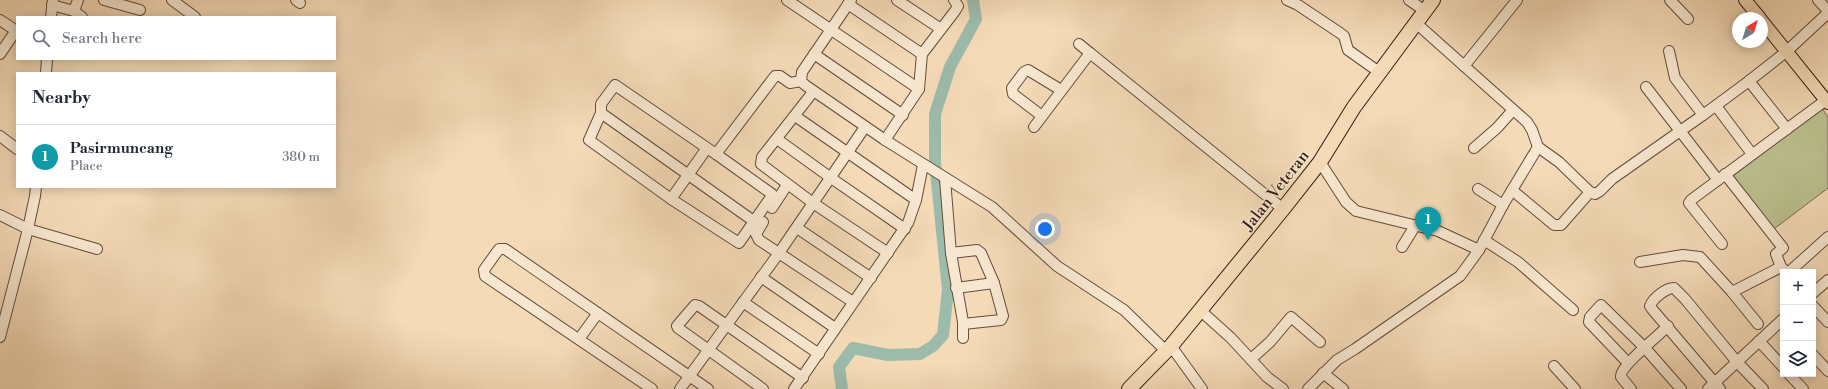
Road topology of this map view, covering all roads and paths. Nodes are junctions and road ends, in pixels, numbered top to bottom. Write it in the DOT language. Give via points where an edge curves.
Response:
graph roads {
  1 [pos="78,0"];
  2 [pos="104,0"];
  3 [pos="787,0"];
  4 [pos="897,0"];
  5 [pos="954,0"];
  6 [pos="1287,0"];
  7 [pos="1409,0"];
  8 [pos="1517,0"];
  9 [pos="1670,0"];
  10 [pos="1745,0"];
  11 [pos="1818,0"];
  12 [pos="52,2"];
  13 [pos="177,2"];
  14 [pos="849,2"];
  15 [pos="1429,6"];
  16 [pos="140,10"];
  17 [pos="1755,12"];
  18 [pos="1828,12"];
  19 [pos="78,14"];
  20 [pos="51,16"];
  21 [pos="194,16"];
  22 [pos="1688,19"];
  23 [pos="0,20"];
  24 [pos="1416,23"];
  25 [pos="1768,28"];
  26 [pos="831,29"];
  27 [pos="941,29"];
  28 [pos="1080,44"];
  29 [pos="1669,51"];
  30 [pos="1788,51"];
  31 [pos="1090,53"];
  32 [pos="0,54"];
  33 [pos="814,54"];
  34 [pos="922,54"];
  35 [pos="47,60"];
  36 [pos="1464,66"];
  37 [pos="46,72"];
  38 [pos="1379,72"];
  39 [pos="801,81"];
  40 [pos="1749,81"];
  41 [pos="1646,87"];
  42 [pos="919,89"];
  43 [pos="1061,90"];
  44 [pos="813,92"];
  45 [pos="1827,101"];
  46 [pos="1716,106"];
  47 [pos="1513,110"];
  48 [pos="601,113"];
  49 [pos="903,115"];
  50 [pos="1703,115"];
  51 [pos="795,116"];
  52 [pos="1042,116"];
  53 [pos="865,127"];
  54 [pos="1034,127"];
  55 [pos="1787,128"];
  56 [pos="1681,131"];
  57 [pos="0,136"];
  58 [pos="777,139"];
  59 [pos="885,140"];
  60 [pos="1538,147"];
  61 [pos="16,148"];
  62 [pos="1474,148"];
  63 [pos="711,151"];
  64 [pos="848,153"];
  65 [pos="1752,154"];
  66 [pos="1320,162"];
  67 [pos="925,166"];
  68 [pos="690,174"];
  69 [pos="1722,177"];
  70 [pos="831,178"];
  71 [pos="944,178"];
  72 [pos="787,185"];
  73 [pos="36,188"];
  74 [pos="1478,189"];
  75 [pos="1512,190"];
  76 [pos="1590,192"];
  77 [pos="671,199"];
  78 [pos="916,200"];
  79 [pos="813,204"];
  80 [pos="1503,205"];
  81 [pos="1283,209"];
  82 [pos="0,215"];
  83 [pos="755,222"];
  84 [pos="1415,226"];
  85 [pos="797,228"];
  86 [pos="905,229"];
  87 [pos="28,230"];
  88 [pos="1828,237"];
  89 [pos="1484,240"];
  90 [pos="1722,244"];
  91 [pos="1402,247"];
  92 [pos="98,249"];
  93 [pos="1479,250"];
  94 [pos="888,253"];
  95 [pos="951,253"];
  96 [pos="780,254"];
  97 [pos="1640,262"];
  98 [pos="1785,269"];
  99 [pos="1787,269"];
  100 [pos="1780,272"];
  101 [pos="761,277"];
  102 [pos="871,278"];
  103 [pos="1828,280"];
  104 [pos="994,283"];
  105 [pos="956,288"];
  106 [pos="1816,290"];
  107 [pos="1732,292"];
  108 [pos="743,302"];
  109 [pos="853,302"];
  110 [pos="1816,309"];
  111 [pos="1200,310"];
  112 [pos="1573,310"];
  113 [pos="598,313"];
  114 [pos="1827,320"];
  115 [pos="963,324"];
  116 [pos="1758,324"];
  117 [pos="1780,324"];
  118 [pos="727,325"];
  119 [pos="1668,326"];
  120 [pos="835,328"];
  121 [pos="0,337"];
  122 [pos="963,338"];
  123 [pos="579,339"];
  124 [pos="1759,341"];
  125 [pos="1320,342"];
  126 [pos="1168,348"];
  127 [pos="1645,348"];
  128 [pos="708,351"];
  129 [pos="819,354"];
  130 [pos="1816,358"];
  131 [pos="1251,359"];
  132 [pos="1737,362"];
  133 [pos="1628,363"];
  134 [pos="1780,364"];
  135 [pos="1554,366"];
  136 [pos="1828,371"];
  137 [pos="1323,373"];
  138 [pos="690,376"];
  139 [pos="1792,377"];
  140 [pos="803,378"];
  141 [pos="1714,387"];
  142 [pos="652,389"];
  143 [pos="680,389"];
  144 [pos="708,389"];
  145 [pos="763,389"];
  146 [pos="794,389"];
  147 [pos="1129,389"];
  148 [pos="1202,389"];
  149 [pos="1282,389"];
  150 [pos="1308,389"];
  151 [pos="1343,389"];
  152 [pos="1575,389"];
  153 [pos="1631,389"];
  154 [pos="1681,389"];
  155 [pos="1763,389"];
  156 [pos="1804,389"];
  1 -- 19 [label="street"];
  2 -- 16 [label="street"];
  3 -- 26 [label="street"];
  4 -- 27 [label="street"];
  5 -- 27 [label="street" via="958,7"];
  6 -- 38 [label="street" via="1344,36 1348,50"];
  7 -- 15 [label="street"];
  8 -- 36 [label="street"];
  9 -- 22 [label="street"];
  10 -- 17 [label="main road"];
  11 -- 18 [label="street"];
  12 -- 19 [label="street"];
  12 -- 20 [label="street"];
  13 -- 21 [label="street"];
  14 -- 26 [label="street"];
  14 -- 34 [label="street"];
  15 -- 24 [label="highway, Jalan Veteran"];
  18 -- 30 [label="street"];
  23 -- 32 [label="street" via="15,32"];
  24 -- 36 [label="street"];
  24 -- 38 [label="highway, Jalan Veteran"];
  25 -- 30 [label="main road"];
  26 -- 33 [label="street"];
  26 -- 42 [label="street"];
  27 -- 34 [label="street"];
  28 -- 31 [label="street"];
  29 -- 50 [label="street" via="1675,78"];
  30 -- 40 [label="street"];
  30 -- 45 [label="main road"];
  31 -- 43 [label="street"];
  31 -- 81 [label="street"];
  33 -- 39 [label="street" via="802,72"];
  33 -- 49 [label="street"];
  34 -- 42 [label="street"];
  35 -- 37 [label="street"];
  36 -- 47 [label="street"];
  38 -- 66 [label="highway, Jalan Veteran"];
  39 -- 44 [label="street"];
  39 -- 63 [label="street" via="790,83 780,76 775,76"];
  40 -- 46 [label="street"];
  40 -- 55 [label="street"];
  41 -- 56 [label="street"];
  42 -- 49 [label="street"];
  43 -- 52 [label="street"];
  43 -- 52 [label="street" via="1028,70 1012,88 1013,94"];
  44 -- 51 [label="street"];
  44 -- 53 [label="street"];
  45 -- 55 [label="street"];
  46 -- 50 [label="street"];
  46 -- 65 [label="street"];
  47 -- 60 [label="street" via="1527,122"];
  47 -- 62 [label="street"];
  48 -- 63 [label="street" via="601,104 612,87 618,86"];
  48 -- 68 [label="street"];
  48 -- 77 [label="street" via="590,136 590,142"];
  49 -- 59 [label="street"];
  50 -- 56 [label="street"];
  51 -- 58 [label="street"];
  51 -- 64 [label="street"];
  52 -- 54 [label="street"];
  53 -- 59 [label="street"];
  53 -- 64 [label="street"];
  55 -- 65 [label="street"];
  56 -- 69 [label="street"];
  56 -- 76 [label="street" via="1612,179 1600,191 1595,194"];
  57 -- 61 [label="street"];
  58 -- 70 [label="street"];
  58 -- 72 [label="street" via="760,162"];
  59 -- 67 [label="street"];
  60 -- 75 [label="street"];
  60 -- 76 [label="street" via="1559,162"];
  63 -- 68 [label="street"];
  63 -- 83 [label="street" via="772,194"];
  64 -- 70 [label="street"];
  64 -- 78 [label="street"];
  65 -- 69 [label="street"];
  66 -- 81 [label="highway, Jalan Veteran"];
  66 -- 84 [label="street" via="1356,211"];
  67 -- 71 [label="street"];
  67 -- 78 [label="street"];
  68 -- 77 [label="street"];
  68 -- 83 [label="street"];
  69 -- 90 [label="street" via="1688,203"];
  69 -- 98 [label="street" via="1783,248 1776,254"];
  70 -- 79 [label="street"];
  70 -- 86 [label="street"];
  71 -- 95 [label="street"];
  71 -- 126 [label="street" via="992,207 1056,266 1124,310"];
  72 -- 79 [label="street"];
  72 -- 96 [label="street" via="756,234 759,240"];
  73 -- 87 [label="street"];
  74 -- 80 [label="street"];
  75 -- 76 [label="street" via="1558,226"];
  75 -- 80 [label="street"];
  77 -- 83 [label="street" via="736,242 741,241"];
  78 -- 86 [label="street"];
  79 -- 85 [label="street"];
  79 -- 94 [label="street"];
  80 -- 89 [label="street"];
  81 -- 111 [label="highway, Jalan Veteran"];
  82 -- 87 [label="street"];
  84 -- 91 [label="street"];
  84 -- 93 [label="street" via="1438,231"];
  85 -- 96 [label="street"];
  85 -- 102 [label="street"];
  86 -- 94 [label="street"];
  87 -- 92 [label="street"];
  87 -- 121 [label="street"];
  88 -- 99 [label="street"];
  89 -- 93 [label="street"];
  89 -- 112 [label="street" via="1518,262"];
  93 -- 137 [label="street" via="1460,276 1337,360"];
  94 -- 102 [label="street"];
  95 -- 104 [label="street" via="977,250 980,252"];
  95 -- 105 [label="street"];
  96 -- 101 [label="street"];
  96 -- 109 [label="street"];
  97 -- 107 [label="street" via="1683,255 1700,257"];
  100 -- 107 [label="street"];
  101 -- 108 [label="street"];
  101 -- 120 [label="street"];
  102 -- 109 [label="street"];
  103 -- 106 [label="street"];
  104 -- 105 [label="street"];
  104 -- 115 [label="street" via="1002,320"];
  105 -- 115 [label="street"];
  107 -- 116 [label="street"];
  108 -- 118 [label="street"];
  108 -- 129 [label="street"];
  109 -- 120 [label="street"];
  110 -- 114 [label="street"];
  111 -- 126 [label="highway, Jalan Veteran"];
  111 -- 131 [label="street"];
  113 -- 123 [label="street"];
  113 -- 123 [label="street" via="505,249 499,249 484,270 485,276"];
  113 -- 138 [label="street"];
  115 -- 122 [label="street"];
  117 -- 124 [label="street"];
  118 -- 128 [label="street"];
  118 -- 128 [label="street" via="697,305 693,306 677,326 680,331"];
  118 -- 140 [label="street"];
  119 -- 127 [label="street"];
  119 -- 132 [label="street" via="1652,309 1651,304 1668,289 1674,288"];
  119 -- 141 [label="street"];
  120 -- 129 [label="street"];
  123 -- 142 [label="street"];
  124 -- 132 [label="street"];
  124 -- 134 [label="street"];
  125 -- 131 [label="street" via="1291,317 1270,342"];
  126 -- 147 [label="highway, Jalan Veteran"];
  126 -- 148 [label="street"];
  127 -- 133 [label="street"];
  127 -- 133 [label="street" via="1601,305 1590,317 1589,322"];
  127 -- 154 [label="street"];
  128 -- 138 [label="street"];
  128 -- 145 [label="street"];
  129 -- 140 [label="street"];
  130 -- 136 [label="street"];
  131 -- 149 [label="street"];
  132 -- 141 [label="street"];
  132 -- 155 [label="street"];
  133 -- 153 [label="street" via="1620,375"];
  135 -- 152 [label="street"];
  137 -- 150 [label="street"];
  137 -- 151 [label="street"];
  138 -- 143 [label="street"];
  138 -- 144 [label="street"];
  139 -- 156 [label="street"];
  140 -- 146 [label="street"];
}
